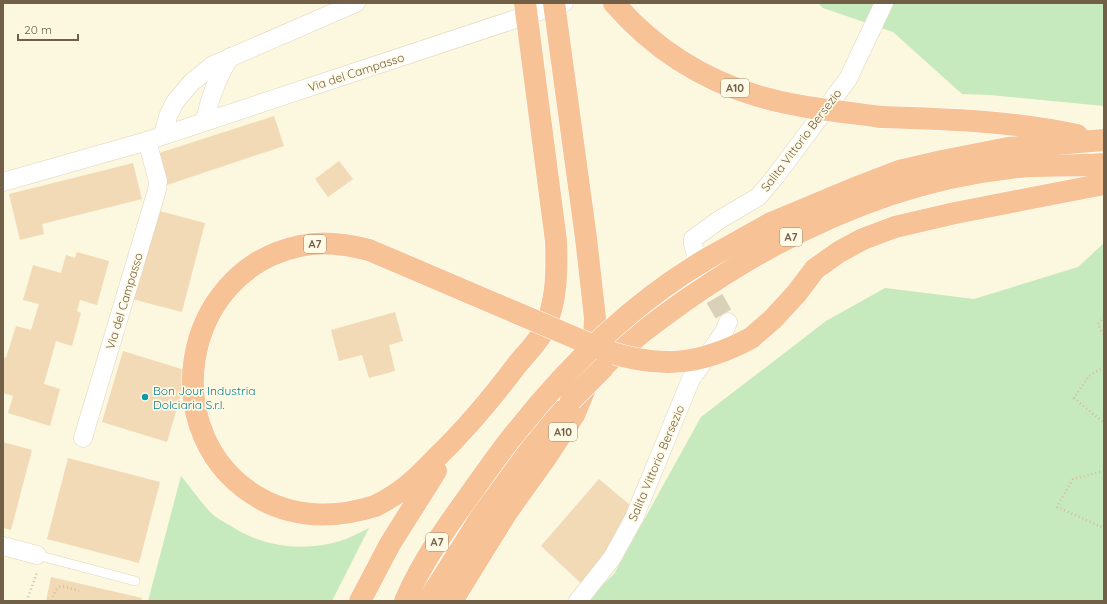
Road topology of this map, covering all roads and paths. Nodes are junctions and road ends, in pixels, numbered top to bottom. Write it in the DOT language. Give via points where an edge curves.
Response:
graph roads {
  1 [pos="356,3"];
  2 [pos="525,3"];
  3 [pos="554,3"];
  4 [pos="564,3"];
  5 [pos="614,3"];
  6 [pos="884,3"];
  7 [pos="230,57"];
  8 [pos="205,121"];
  9 [pos="155,138"];
  10 [pos="1103,140"];
  11 [pos="1104,164"];
  12 [pos="3,182"];
  13 [pos="1104,184"];
  14 [pos="706,266"];
  15 [pos="1104,317"];
  16 [pos="728,322"];
  17 [pos="1104,336"];
  18 [pos="1104,367"];
  19 [pos="1104,423"];
  20 [pos="458,436"];
  21 [pos="83,438"];
  22 [pos="1104,471"];
  23 [pos="1104,528"];
  24 [pos="3,546"];
  25 [pos="37,555"];
  26 [pos="135,581"];
  27 [pos="79,591"];
  28 [pos="27,601"];
  29 [pos="52,601"];
  30 [pos="360,601"];
  31 [pos="405,601"];
  32 [pos="428,601"];
  33 [pos="452,601"];
  34 [pos="578,601"];
  1 -- 7 [label="street"];
  2 -- 20 [label="highway, bridge" via="556,241 557,278 544,331 493,397"];
  3 -- 33 [label="highway, A10, bridge" via="595,318 592,372 574,415 507,512"];
  4 -- 8 [label="street, Via del Campasso"];
  5 -- 10 [label="highway, A10, bridge" via="644,35 687,65 723,83 758,96 881,117 964,120 1054,130"];
  6 -- 14 [label="street, Salita Vittorio Bersezio" via="848,79 775,177 758,197 693,239 693,244"];
  7 -- 8 [label="street" via="213,90"];
  7 -- 9 [label="street" via="200,74 182,92"];
  8 -- 9 [label="street, Via del Campasso"];
  9 -- 12 [label="street, Via del Campasso"];
  9 -- 21 [label="street, Via del Campasso" via="157,190"];
  10 -- 14 [label="highway, A7" via="1008,148 900,171 769,224"];
  11 -- 32 [label="highway, A7, bridge" via="1011,168 949,178 862,206 772,246 737,266 663,316 618,352 571,400 533,446 481,517"];
  13 -- 20 [label="highway, A7, bridge" via="955,213 895,227 863,239 815,269 772,320 751,338 723,352 680,362 642,361 606,351 369,250 346,245 300,246 268,257 240,275 216,302 207,318 195,352 192,371 194,407 199,424 215,457 226,471 239,484 269,503 304,514 322,516 376,506 409,485"];
  14 -- 31 [label="highway, A7, bridge" via="695,266 649,298 604,335 554,387 515,432 443,532 412,584"];
  15 -- 17 [label="path" via="1098,324"];
  16 -- 34 [label="street, Salita Vittorio Bersezio" via="724,332 691,379 634,518 612,558"];
  18 -- 19 [label="path" via="1089,376 1074,398"];
  20 -- 30 [label="highway" via="390,544"];
  22 -- 23 [label="path" via="1073,479 1057,507"];
  24 -- 25 [label="street"];
  25 -- 26 [label="lane"];
  25 -- 28 [label="path" via="40,562"];
  27 -- 29 [label="path" via="59,587 55,590"];
}
